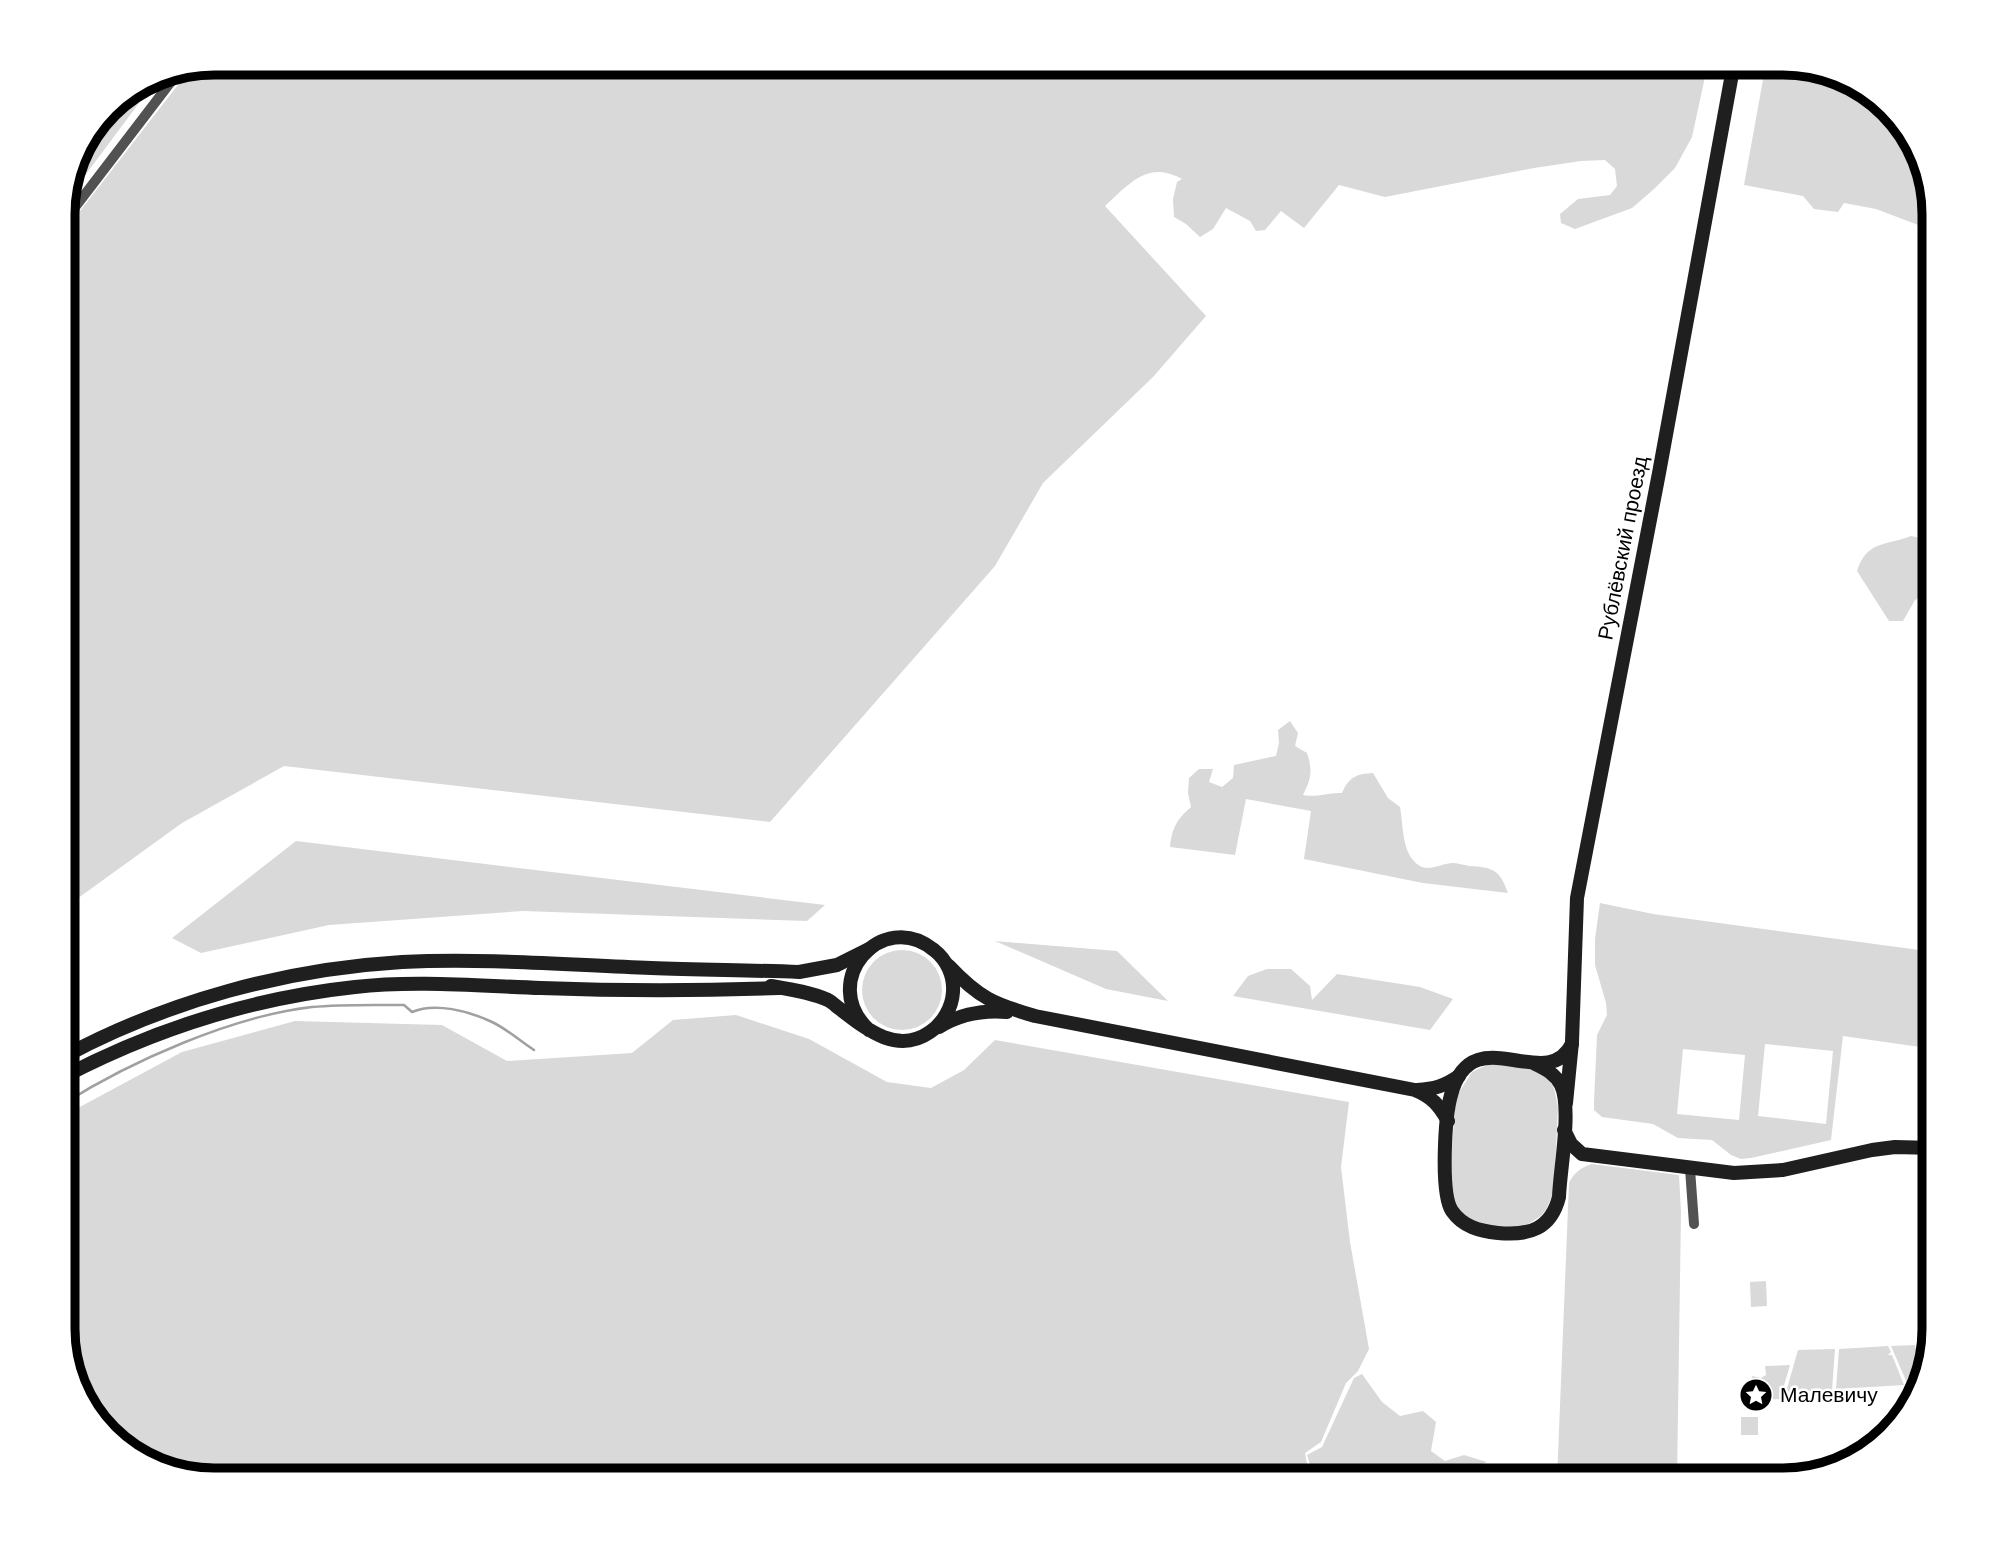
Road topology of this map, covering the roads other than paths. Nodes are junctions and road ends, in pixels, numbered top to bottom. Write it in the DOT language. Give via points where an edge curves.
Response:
graph roads {
  1 [pos="1732,75"];
  2 [pos="170,83"];
  3 [pos="76,206"];
  4 [pos="869,948"];
  5 [pos="939,954"];
  6 [pos="655,968"];
  7 [pos="779,988"];
  8 [pos="1035,1016"];
  9 [pos="869,1030"];
  10 [pos="926,1035"];
  11 [pos="1572,1042"];
  12 [pos="76,1050"];
  13 [pos="1535,1064"];
  14 [pos="76,1071"];
  15 [pos="1460,1076"];
  16 [pos="1415,1090"];
  17 [pos="1566,1103"];
  18 [pos="1448,1121"];
  19 [pos="1564,1130"];
  20 [pos="1922,1148"];
  21 [pos="1596,1158"];
  22 [pos="1690,1169"];
  23 [pos="1560,1182"];
  24 [pos="1694,1224"];
  1 -- 11 [label="street, Рублёвский проезд" via="1577,898"];
  2 -- 3 [label="street"];
  4 -- 5 [label="street" via="884,940 909,938"];
  4 -- 6 [label="street" via="837,965 799,972"];
  4 -- 9 [label="street" via="853,969 849,994"];
  5 -- 8 [label="street" via="983,998"];
  5 -- 10 [label="street" via="948,968 953,994 945,1018"];
  6 -- 7 [label="street"];
  6 -- 12 [label="street" via="461,961 357,966 295,975 191,1002"];
  7 -- 9 [label="street" via="829,1000"];
  7 -- 14 [label="street" via="358,986 218,1013"];
  8 -- 10 [label="street" via="982,1012 950,1020"];
  8 -- 16 [label="street"];
  9 -- 10 [label="street" via="884,1039 901,1041"];
  11 -- 13 [label="street" via="1559,1060"];
  11 -- 17 [label="street, Рублёвский проезд"];
  13 -- 15 [label="street" via="1494,1057 1479,1060"];
  13 -- 17 [label="street" via="1555,1077"];
  15 -- 16 [label="street" via="1433,1090"];
  15 -- 18 [label="street" via="1451,1095"];
  16 -- 18 [label="street" via="1439,1104"];
  17 -- 19 [label="street"];
  18 -- 23 [label="street" via="1446,1196 1463,1222 1478,1230 1527,1233 1556,1209"];
  19 -- 21 [label="street" via="1576,1150"];
  19 -- 23 [label="street"];
  20 -- 22 [label="street" via="1872,1150 1760,1173"];
  21 -- 22 [label="street"];
  21 -- 23 [label="street" via="1575,1165"];
  22 -- 24 [label="street"];
}
